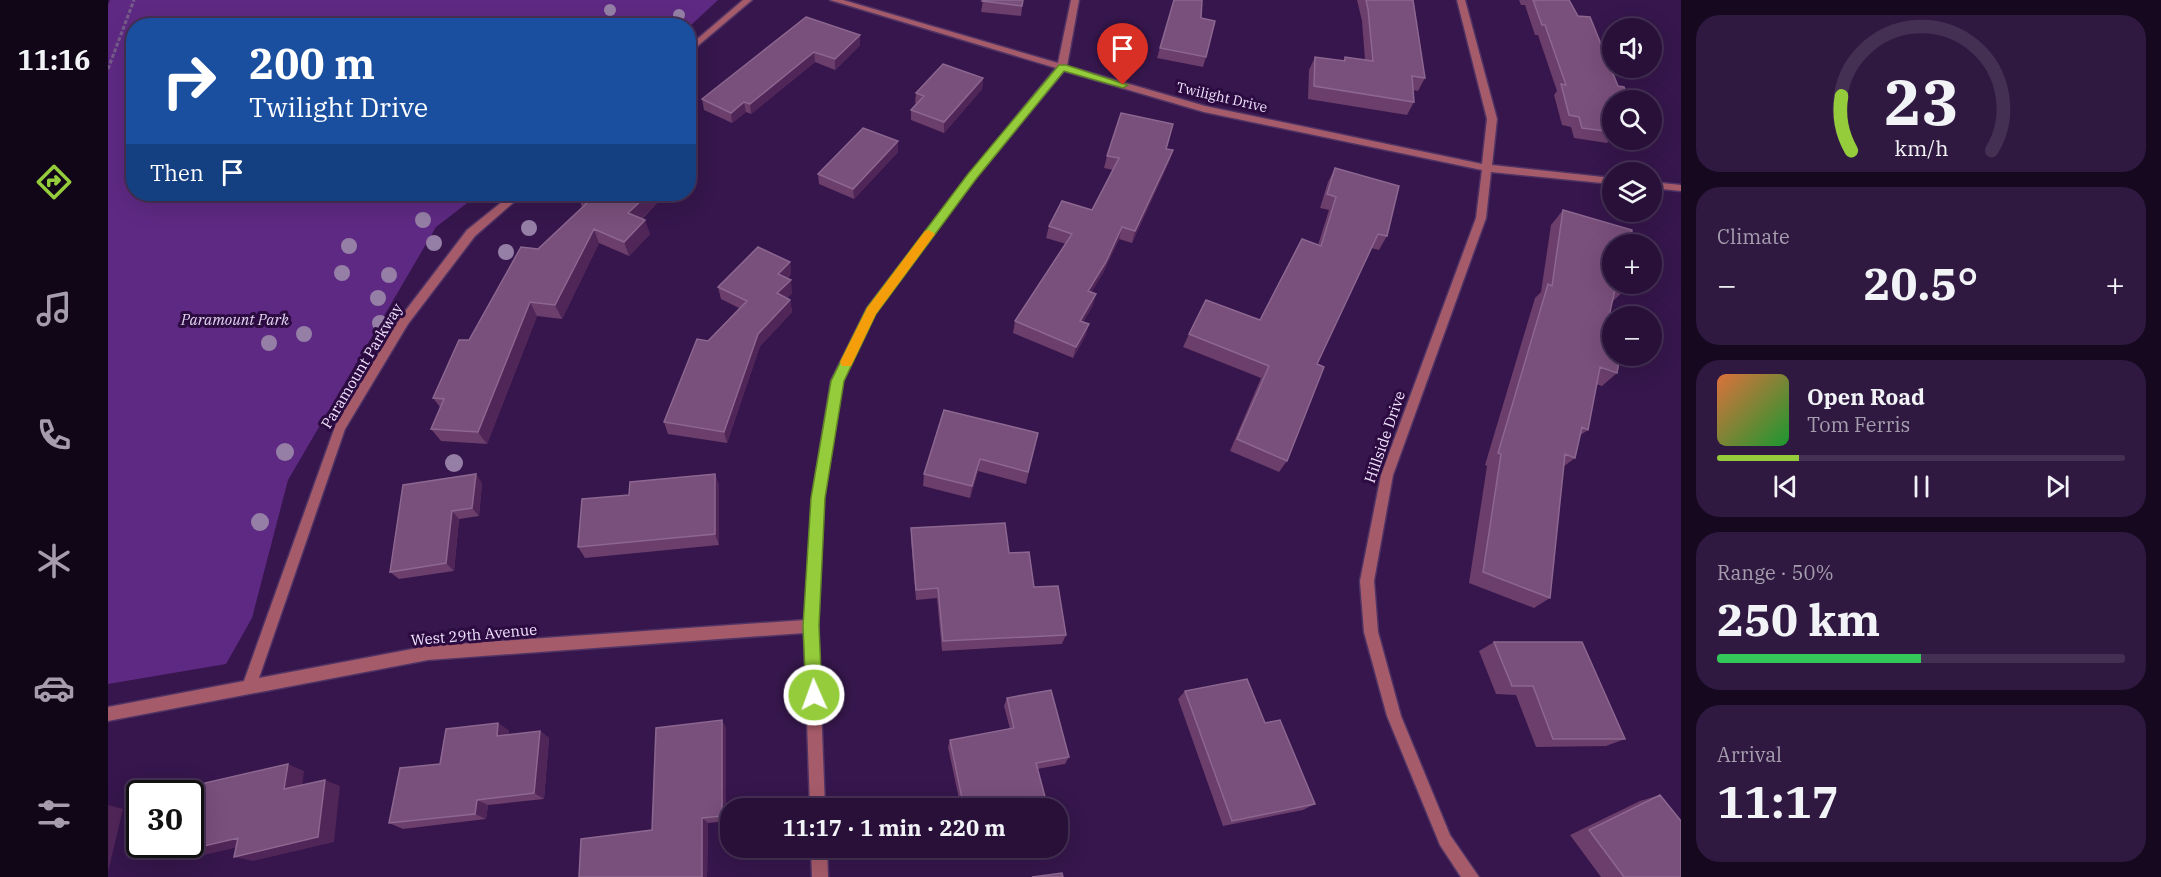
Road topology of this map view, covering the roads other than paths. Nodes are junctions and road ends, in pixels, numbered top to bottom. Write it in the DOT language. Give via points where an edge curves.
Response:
graph roads {
  1 [pos="748,0"];
  2 [pos="834,0"];
  3 [pos="1076,0"];
  4 [pos="1461,0"];
  5 [pos="696,45"];
  6 [pos="1062,67"];
  7 [pos="1487,168"];
  8 [pos="1602,180"];
  9 [pos="1662,186"];
  10 [pos="1681,188"];
  11 [pos="510,201"];
  12 [pos="811,626"];
  13 [pos="249,687"];
  14 [pos="108,714"];
  15 [pos="818,798"];
  16 [pos="819,858"];
  17 [pos="820,877"];
  18 [pos="1471,877"];
  1 -- 5 [label="street"];
  2 -- 6 [label="street, Twilight Drive"];
  3 -- 6 [label="street"];
  4 -- 7 [label="street, Hillside Drive" via="1492,119"];
  6 -- 7 [label="street, Twilight Drive" via="1204,109"];
  6 -- 12 [label="street" via="972,177 871,311 837,381 818,498"];
  7 -- 8 [label="street, Twilight Drive"];
  7 -- 18 [label="street, Hillside Drive" via="1481,218 1387,475 1366,581 1371,633 1394,716 1444,840"];
  9 -- 10 [label="street"];
  11 -- 13 [label="street, Paramount Parkway" via="471,233 404,321 340,428"];
  12 -- 13 [label="street, West 29th Avenue" via="428,653"];
  12 -- 15 [label="street"];
  13 -- 14 [label="street, West 29th Avenue"];
  16 -- 17 [label="street"];
}
